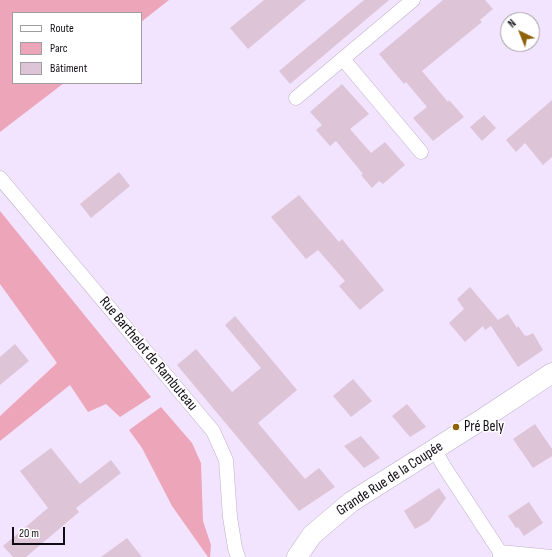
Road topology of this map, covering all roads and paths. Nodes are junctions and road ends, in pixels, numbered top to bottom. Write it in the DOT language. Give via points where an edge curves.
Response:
graph roads {
  1 [pos="413,0"];
  2 [pos="343,59"];
  3 [pos="296,98"];
  4 [pos="422,152"];
  5 [pos="0,178"];
  6 [pos="552,373"];
  7 [pos="435,450"];
  8 [pos="500,554"];
  9 [pos="238,557"];
  10 [pos="297,557"];
  11 [pos="552,557"];
  1 -- 2 [label="street"];
  2 -- 3 [label="street"];
  2 -- 4 [label="street"];
  5 -- 9 [label="street, Rue Barthelot de Rambuteau" via="213,431 226,460 230,517 234,548"];
  6 -- 7 [label="main road, Grande Rue de la Coupée"];
  7 -- 8 [label="street"];
  7 -- 10 [label="main road, Grande Rue de la Coupée" via="340,510 312,534"];
  8 -- 11 [label="street"];
}
